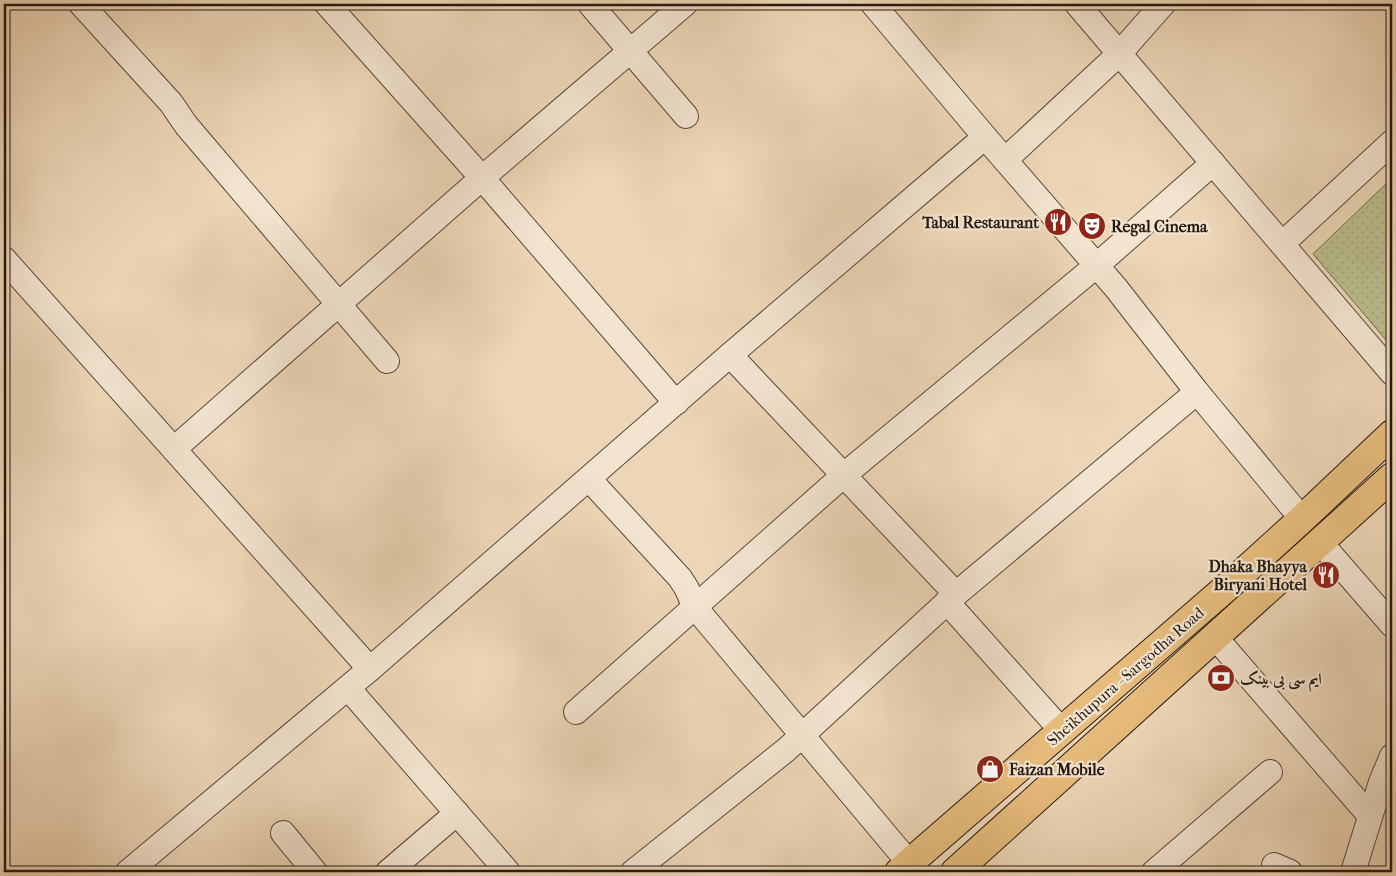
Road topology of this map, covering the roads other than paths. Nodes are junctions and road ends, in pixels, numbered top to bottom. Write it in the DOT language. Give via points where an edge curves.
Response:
graph roads {
  1 [pos="81,4"];
  2 [pos="327,4"];
  3 [pos="590,4"];
  4 [pos="685,4"];
  5 [pos="873,4"];
  6 [pos="1077,4"];
  7 [pos="1163,4"];
  8 [pos="630,50"];
  9 [pos="1120,54"];
  10 [pos="686,116"];
  11 [pos="985,137"];
  12 [pos="1392,142"];
  13 [pos="1005,160"];
  14 [pos="1213,162"];
  15 [pos="482,178"];
  16 [pos="1282,244"];
  17 [pos="4,259"];
  18 [pos="1096,266"];
  19 [pos="338,304"];
  20 [pos="730,356"];
  21 [pos="386,361"];
  22 [pos="1392,372"];
  23 [pos="1197,392"];
  24 [pos="676,403"];
  25 [pos="1392,434"];
  26 [pos="174,449"];
  27 [pos="844,475"];
  28 [pos="1392,477"];
  29 [pos="589,478"];
  30 [pos="1302,519"];
  31 [pos="1320,542"];
  32 [pos="951,598"];
  33 [pos="694,606"];
  34 [pos="1392,625"];
  35 [pos="1216,637"];
  36 [pos="370,669"];
  37 [pos="348,688"];
  38 [pos="576,712"];
  39 [pos="1062,731"];
  40 [pos="802,734"];
  41 [pos="1392,756"];
  42 [pos="1270,772"];
  43 [pos="457,813"];
  44 [pos="1370,816"];
  45 [pos="283,833"];
  46 [pos="904,868"];
  47 [pos="645,869"];
  48 [pos="128,872"];
  49 [pos="315,872"];
  50 [pos="388,872"];
  51 [pos="508,872"];
  52 [pos="955,872"];
  53 [pos="1154,872"];
  54 [pos="1353,872"];
  1 -- 19 [label="street" via="171,103"];
  2 -- 15 [label="street"];
  3 -- 8 [label="street"];
  4 -- 8 [label="street"];
  5 -- 11 [label="street"];
  6 -- 9 [label="street"];
  7 -- 9 [label="street"];
  8 -- 10 [label="street"];
  8 -- 15 [label="street"];
  9 -- 13 [label="street"];
  9 -- 14 [label="street"];
  11 -- 13 [label="street"];
  11 -- 20 [label="street"];
  12 -- 16 [label="street"];
  13 -- 18 [label="street"];
  14 -- 16 [label="street"];
  14 -- 18 [label="street"];
  15 -- 19 [label="street"];
  15 -- 24 [label="street"];
  16 -- 22 [label="street"];
  17 -- 26 [label="street"];
  18 -- 23 [label="street"];
  18 -- 27 [label="street"];
  19 -- 21 [label="street"];
  19 -- 26 [label="street"];
  20 -- 24 [label="street"];
  20 -- 27 [label="street"];
  23 -- 30 [label="street"];
  23 -- 32 [label="street"];
  24 -- 29 [label="street"];
  25 -- 30 [label="highway, Sheikhupura - Sargodha Road"];
  26 -- 36 [label="street"];
  27 -- 32 [label="street"];
  27 -- 33 [label="street"];
  28 -- 31 [label="highway, Sheikhupura - Sargodha Road"];
  29 -- 33 [label="street" via="680,578"];
  29 -- 36 [label="street"];
  30 -- 39 [label="highway, Sheikhupura - Sargodha Road"];
  31 -- 34 [label="street"];
  31 -- 35 [label="highway, Sheikhupura - Sargodha Road"];
  32 -- 39 [label="street"];
  32 -- 40 [label="street"];
  33 -- 38 [label="street"];
  33 -- 40 [label="street"];
  35 -- 44 [label="street"];
  35 -- 52 [label="highway, Sheikhupura - Sargodha Road"];
  36 -- 37 [label="street"];
  37 -- 43 [label="street"];
  37 -- 48 [label="street"];
  39 -- 46 [label="highway, Sheikhupura - Sargodha Road"];
  40 -- 46 [label="street"];
  40 -- 47 [label="street"];
  41 -- 44 [label="street"];
  42 -- 53 [label="street"];
  43 -- 50 [label="street"];
  43 -- 51 [label="street"];
  44 -- 54 [label="street"];
  45 -- 49 [label="street"];
}
